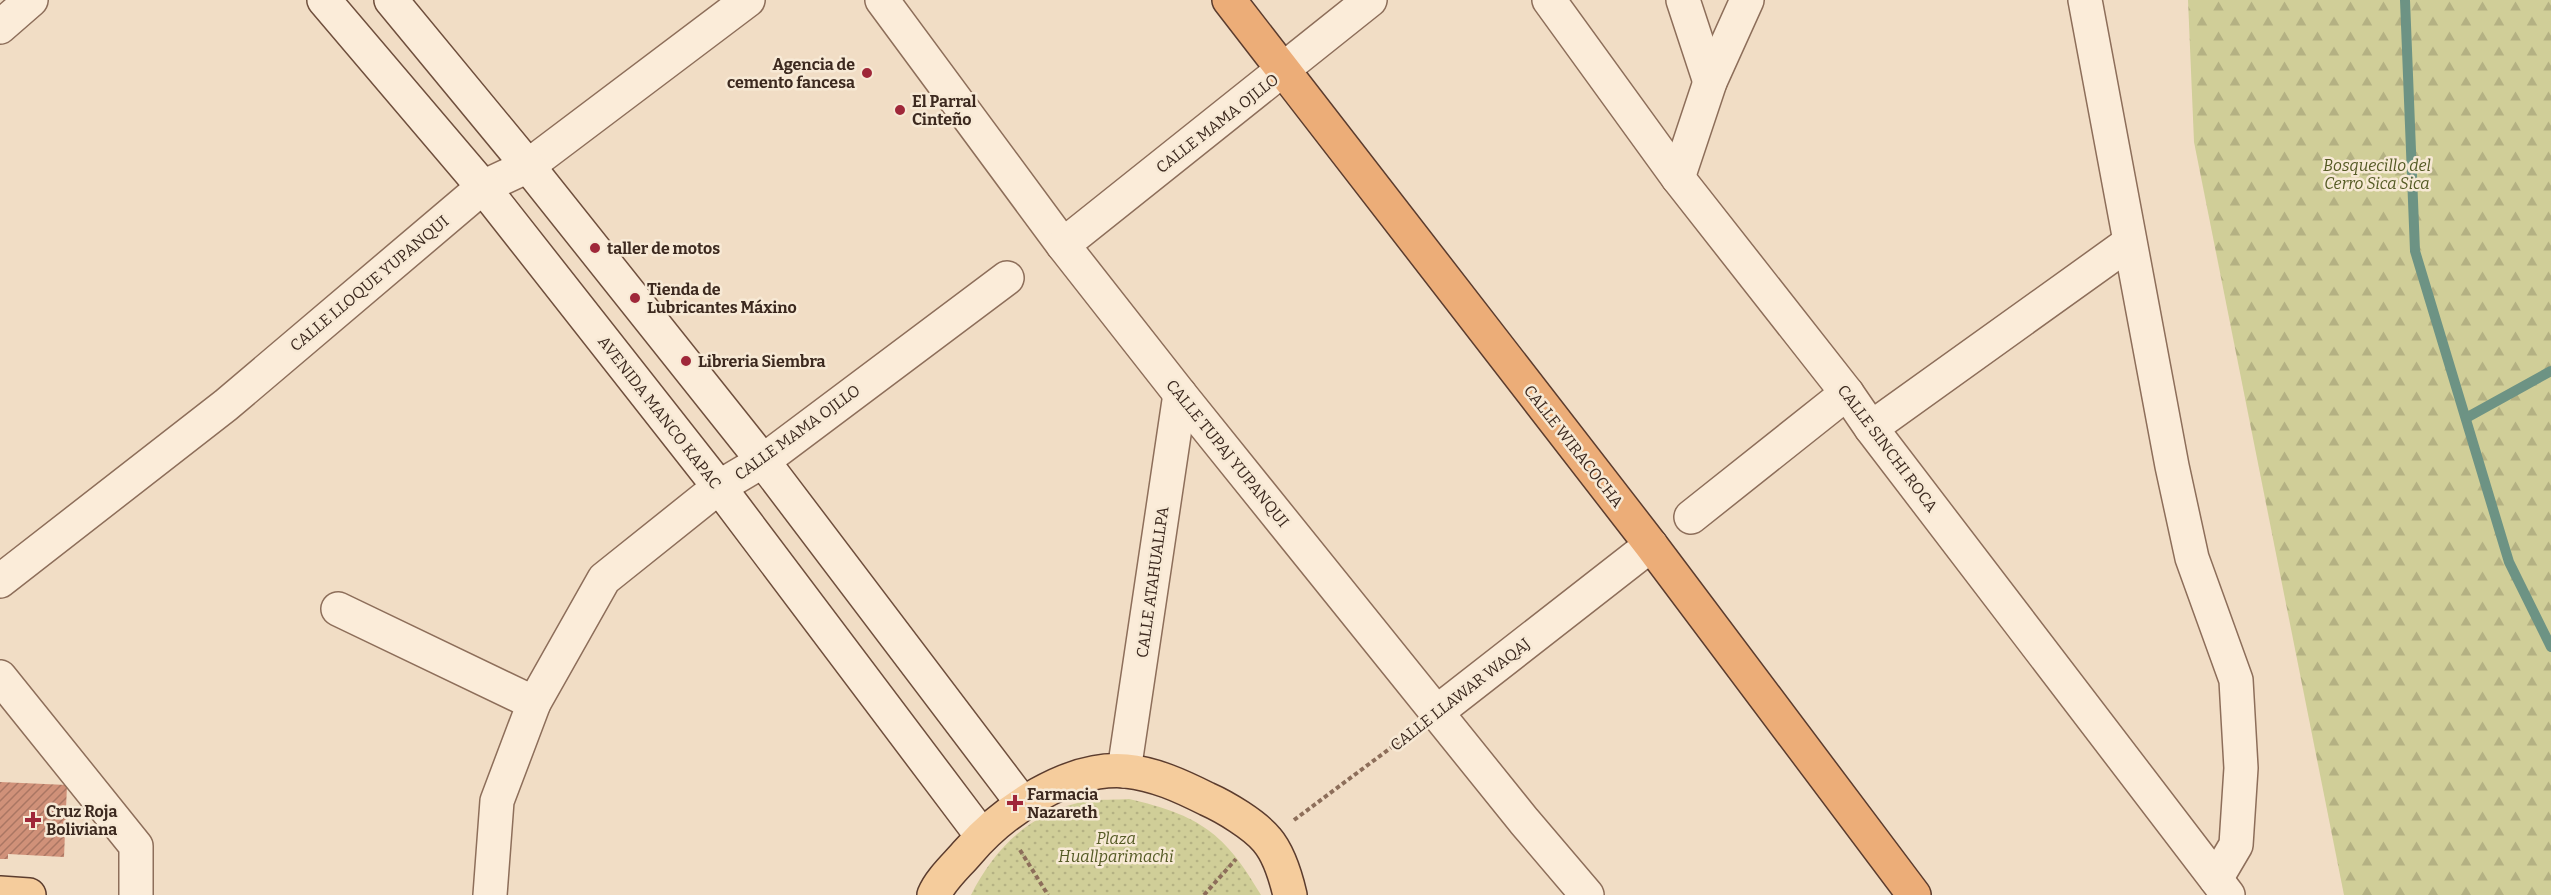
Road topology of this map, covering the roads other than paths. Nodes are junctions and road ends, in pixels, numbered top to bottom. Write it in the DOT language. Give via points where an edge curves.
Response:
graph roads {
  1 [pos="31,0"];
  2 [pos="324,0"];
  3 [pos="391,0"];
  4 [pos="748,0"];
  5 [pos="882,0"];
  6 [pos="1229,0"];
  7 [pos="1370,0"];
  8 [pos="1549,0"];
  9 [pos="1683,0"];
  10 [pos="1747,0"];
  11 [pos="2085,0"];
  12 [pos="0,27"];
  13 [pos="1284,70"];
  14 [pos="1710,82"];
  15 [pos="528,166"];
  16 [pos="1678,178"];
  17 [pos="483,187"];
  18 [pos="2129,243"];
  19 [pos="1063,245"];
  20 [pos="1007,278"];
  21 [pos="1847,393"];
  22 [pos="1180,394"];
  23 [pos="1871,428"];
  24 [pos="763,461"];
  25 [pos="719,487"];
  26 [pos="1691,517"];
  27 [pos="1651,544"];
  28 [pos="0,581"];
  29 [pos="338,609"];
  30 [pos="0,677"];
  31 [pos="534,703"];
  32 [pos="1437,712"];
  33 [pos="1124,771"];
  34 [pos="1023,804"];
  35 [pos="984,834"];
  36 [pos="2222,887"];
  37 [pos="0,893"];
  38 [pos="29,895"];
  39 [pos="136,895"];
  40 [pos="490,895"];
  41 [pos="934,895"];
  42 [pos="1290,895"];
  43 [pos="1587,895"];
  44 [pos="1914,895"];
  1 -- 12 [label="street"];
  2 -- 17 [label="street, AVENIDA MANCO KAPAC"];
  3 -- 15 [label="street"];
  4 -- 15 [label="street, CALLE LLOQUE YUPANQUI"];
  5 -- 19 [label="street, CALLE TUPAJ YUPANQUI"];
  6 -- 13 [label="highway, CALLE WIRACOCHA"];
  7 -- 13 [label="street, CALLE MAMA OJLLO"];
  8 -- 16 [label="street, CALLE SINCHI ROCA"];
  9 -- 14 [label="street"];
  10 -- 14 [label="street"];
  11 -- 18 [label="street"];
  13 -- 19 [label="street, CALLE MAMA OJLLO"];
  13 -- 27 [label="highway, CALLE WIRACOCHA"];
  14 -- 16 [label="street"];
  15 -- 17 [label="street, CALLE LLOQUE YUPANQUI"];
  15 -- 24 [label="street"];
  16 -- 21 [label="street, CALLE SINCHI ROCA"];
  17 -- 25 [label="street, AVENIDA MANCO KAPAC"];
  17 -- 28 [label="street, CALLE LLOQUE YUPANQUI" via="226,405"];
  18 -- 23 [label="street"];
  18 -- 36 [label="street" via="2192,558 2236,680 2241,768 2236,845"];
  19 -- 22 [label="street, CALLE TUPAJ YUPANQUI"];
  20 -- 24 [label="street, CALLE MAMA OJLLO"];
  21 -- 23 [label="street, CALLE SINCHI ROCA"];
  21 -- 26 [label="street"];
  22 -- 32 [label="street, CALLE TUPAJ YUPANQUI"];
  22 -- 33 [label="street, CALLE ATAHUALLPA"];
  23 -- 36 [label="street, CALLE SINCHI ROCA"];
  24 -- 25 [label="street, CALLE MAMA OJLLO"];
  24 -- 34 [label="street"];
  25 -- 31 [label="street, CALLE MAMA OJLLO" via="604,579"];
  25 -- 35 [label="street, AVENIDA MANCO KAPAC"];
  27 -- 32 [label="street, CALLE LLAWAR WAQAJ"];
  27 -- 44 [label="highway, CALLE WIRACOCHA"];
  29 -- 31 [label="street"];
  30 -- 39 [label="street" via="136,846"];
  31 -- 40 [label="street, CALLE MAMA OJLLO" via="497,801"];
  32 -- 43 [label="street, CALLE TUPAJ YUPANQUI"];
  33 -- 34 [label="main road" via="1093,773 1066,781"];
  33 -- 42 [label="main road" via="1153,776 1226,807 1267,840 1286,877"];
  34 -- 35 [label="main road"];
  35 -- 41 [label="main road"];
  37 -- 38 [label="main road"];
}
